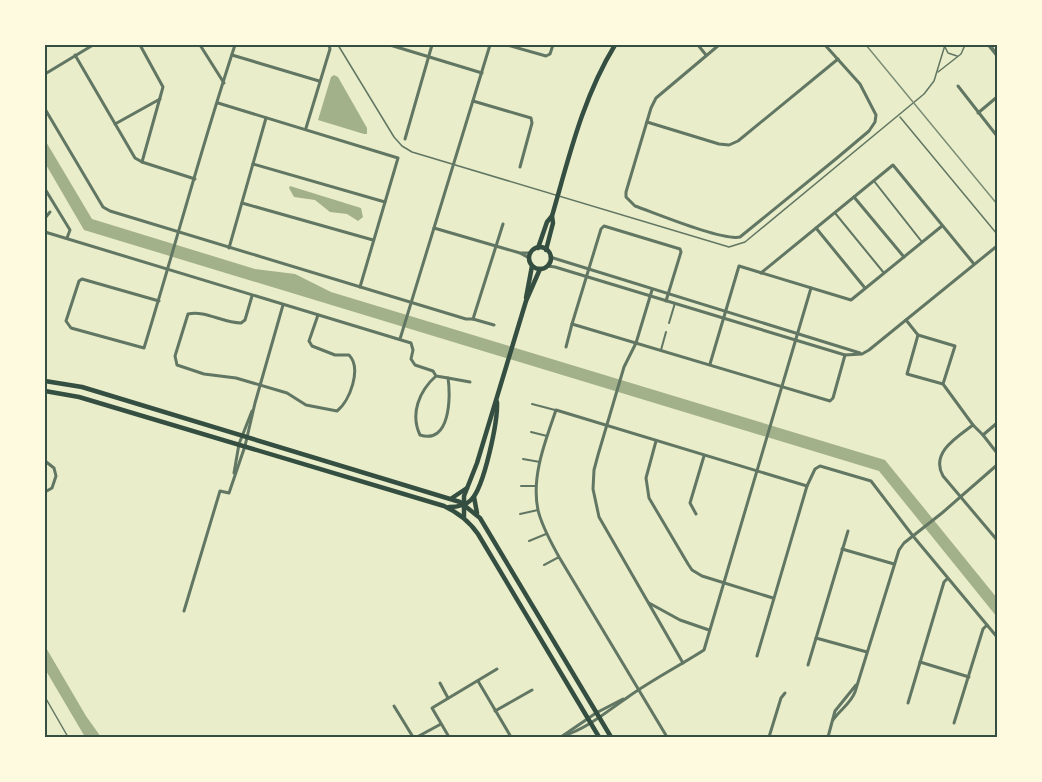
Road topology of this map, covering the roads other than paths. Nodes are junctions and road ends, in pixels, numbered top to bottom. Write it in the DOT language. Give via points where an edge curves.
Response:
graph roads {
  1 [pos="93,45"];
  2 [pos="140,45"];
  3 [pos="200,45"];
  4 [pos="236,45"];
  5 [pos="329,45"];
  6 [pos="338,45"];
  7 [pos="390,45"];
  8 [pos="432,45"];
  9 [pos="490,45"];
  10 [pos="507,45"];
  11 [pos="553,45"];
  12 [pos="615,45"];
  13 [pos="698,45"];
  14 [pos="719,45"];
  15 [pos="825,45"];
  16 [pos="945,45"];
  17 [pos="965,45"];
  18 [pos="989,45"];
  19 [pos="75,55"];
  20 [pos="232,55"];
  21 [pos="706,55"];
  22 [pos="997,55"];
  23 [pos="429,56"];
  24 [pos="958,56"];
  25 [pos="838,59"];
  26 [pos="937,72"];
  27 [pos="482,73"];
  28 [pos="45,74"];
  29 [pos="319,81"];
  30 [pos="224,83"];
  31 [pos="958,86"];
  32 [pos="997,97"];
  33 [pos="162,98"];
  34 [pos="473,101"];
  35 [pos="218,103"];
  36 [pos="45,109"];
  37 [pos="978,112"];
  38 [pos="899,116"];
  39 [pos="266,118"];
  40 [pos="647,122"];
  41 [pos="115,124"];
  42 [pos="306,128"];
  43 [pos="997,136"];
  44 [pos="405,140"];
  45 [pos="142,162"];
  46 [pos="253,164"];
  47 [pos="454,166"];
  48 [pos="520,167"];
  49 [pos="195,179"];
  50 [pos="874,181"];
  51 [pos="45,189"];
  52 [pos="854,197"];
  53 [pos="385,202"];
  54 [pos="242,203"];
  55 [pos="50,212"];
  56 [pos="835,213"];
  57 [pos="552,216"];
  58 [pos="45,218"];
  59 [pos="503,224"];
  60 [pos="942,226"];
  61 [pos="434,228"];
  62 [pos="816,228"];
  63 [pos="45,232"];
  64 [pos="179,232"];
  65 [pos="997,234"];
  66 [pos="68,238"];
  67 [pos="374,240"];
  68 [pos="922,242"];
  69 [pos="496,246"];
  70 [pos="997,247"];
  71 [pos="229,248"];
  72 [pos="538,248"];
  73 [pos="546,249"];
  74 [pos="530,256"];
  75 [pos="904,256"];
  76 [pos="550,257"];
  77 [pos="974,264"];
  78 [pos="532,266"];
  79 [pos="547,267"];
  80 [pos="168,269"];
  81 [pos="540,269"];
  82 [pos="589,270"];
  83 [pos="761,273"];
  84 [pos="884,273"];
  85 [pos="587,277"];
  86 [pos="360,287"];
  87 [pos="811,288"];
  88 [pos="865,288"];
  89 [pos="652,290"];
  90 [pos="668,294"];
  91 [pos="252,296"];
  92 [pos="650,296"];
  93 [pos="526,301"];
  94 [pos="666,301"];
  95 [pos="159,302"];
  96 [pos="412,302"];
  97 [pos="675,303"];
  98 [pos="283,305"];
  99 [pos="725,312"];
  100 [pos="318,315"];
  101 [pos="473,319"];
  102 [pos="723,319"];
  103 [pos="906,320"];
  104 [pos="669,322"];
  105 [pos="572,324"];
  106 [pos="494,325"];
  107 [pos="666,332"];
  108 [pos="798,333"];
  109 [pos="918,335"];
  110 [pos="400,339"];
  111 [pos="795,341"];
  112 [pos="636,343"];
  113 [pos="566,347"];
  114 [pos="661,350"];
  115 [pos="862,354"];
  116 [pos="845,355"];
  117 [pos="710,364"];
  118 [pos="436,376"];
  119 [pos="448,378"];
  120 [pos="45,381"];
  121 [pos="470,382"];
  122 [pos="943,384"];
  123 [pos="260,386"];
  124 [pos="782,387"];
  125 [pos="45,391"];
  126 [pos="497,398"];
  127 [pos="255,404"];
  128 [pos="532,404"];
  129 [pos="556,410"];
  130 [pos="997,423"];
  131 [pos="607,426"];
  132 [pos="973,426"];
  133 [pos="531,432"];
  134 [pos="242,434"];
  135 [pos="983,435"];
  136 [pos="248,436"];
  137 [pos="547,436"];
  138 [pos="656,441"];
  139 [pos="238,444"];
  140 [pos="245,446"];
  141 [pos="997,453"];
  142 [pos="704,456"];
  143 [pos="523,459"];
  144 [pos="45,462"];
  145 [pos="540,462"];
  146 [pos="997,465"];
  147 [pos="757,471"];
  148 [pos="232,481"];
  149 [pos="520,486"];
  150 [pos="536,486"];
  151 [pos="807,486"];
  152 [pos="467,488"];
  153 [pos="45,492"];
  154 [pos="474,497"];
  155 [pos="961,497"];
  156 [pos="452,498"];
  157 [pos="464,504"];
  158 [pos="446,507"];
  159 [pos="538,510"];
  160 [pos="477,513"];
  161 [pos="520,514"];
  162 [pos="696,514"];
  163 [pos="464,518"];
  164 [pos="848,531"];
  165 [pos="546,534"];
  166 [pos="913,536"];
  167 [pos="997,540"];
  168 [pos="529,541"];
  169 [pos="842,549"];
  170 [pos="559,557"];
  171 [pos="894,564"];
  172 [pos="544,565"];
  173 [pos="948,579"];
  174 [pos="723,582"];
  175 [pos="773,598"];
  176 [pos="647,602"];
  177 [pos="184,612"];
  178 [pos="987,625"];
  179 [pos="710,630"];
  180 [pos="997,637"];
  181 [pos="816,638"];
  182 [pos="867,652"];
  183 [pos="757,656"];
  184 [pos="920,662"];
  185 [pos="683,663"];
  186 [pos="808,665"];
  187 [pos="497,669"];
  188 [pos="969,677"];
  189 [pos="478,681"];
  190 [pos="440,683"];
  191 [pos="532,690"];
  192 [pos="639,690"];
  193 [pos="785,693"];
  194 [pos="45,697"];
  195 [pos="628,697"];
  196 [pos="448,698"];
  197 [pos="908,703"];
  198 [pos="394,706"];
  199 [pos="495,711"];
  200 [pos="596,713"];
  201 [pos="600,718"];
  202 [pos="589,721"];
  203 [pos="954,723"];
  204 [pos="441,724"];
  205 [pos="562,736"];
  206 [pos="68,737"];
  207 [pos="415,737"];
  208 [pos="449,737"];
  209 [pos="511,737"];
  210 [pos="599,737"];
  211 [pos="611,737"];
  212 [pos="667,737"];
  213 [pos="769,737"];
  214 [pos="828,737"];
  1 -- 19 [label="street"];
  2 -- 33 [label="street" via="163,87"];
  3 -- 30 [label="street"];
  4 -- 20 [label="street"];
  5 -- 29 [label="street"];
  6 -- 47 [label="lane" via="399,142 413,153"];
  7 -- 23 [label="street"];
  8 -- 23 [label="street"];
  9 -- 27 [label="street"];
  10 -- 11 [label="street" via="546,56"];
  12 -- 57 [label="main road" via="588,97"];
  13 -- 21 [label="street"];
  14 -- 21 [label="street"];
  15 -- 25 [label="street"];
  16 -- 24 [label="lane" via="948,53"];
  16 -- 26 [label="lane"];
  17 -- 24 [label="lane"];
  18 -- 22 [label="street"];
  19 -- 28 [label="street"];
  19 -- 41 [label="street"];
  20 -- 29 [label="street"];
  20 -- 30 [label="street"];
  21 -- 40 [label="street" via="661,92"];
  23 -- 27 [label="street"];
  23 -- 44 [label="street"];
  24 -- 26 [label="lane"];
  25 -- 40 [label="street" via="729,145"];
  25 -- 40 [label="street" via="860,84 876,116 872,127 740,237 718,234 630,203 626,192"];
  26 -- 38 [label="lane" via="930,88"];
  27 -- 34 [label="street"];
  29 -- 42 [label="street"];
  30 -- 35 [label="street"];
  31 -- 37 [label="street"];
  32 -- 37 [label="street"];
  33 -- 41 [label="street"];
  33 -- 45 [label="street"];
  34 -- 47 [label="street"];
  34 -- 48 [label="street" via="531,118"];
  35 -- 39 [label="street"];
  35 -- 49 [label="street"];
  36 -- 64 [label="street" via="104,207"];
  37 -- 43 [label="street"];
  38 -- 47 [label="lane" via="736,247"];
  38 -- 65 [label="lane"];
  39 -- 42 [label="street"];
  39 -- 46 [label="street"];
  41 -- 45 [label="street" via="135,158"];
  42 -- 53 [label="street" via="398,158"];
  45 -- 49 [label="street"];
  46 -- 53 [label="street"];
  46 -- 54 [label="street"];
  47 -- 61 [label="street"];
  49 -- 64 [label="street"];
  50 -- 52 [label="street"];
  50 -- 60 [label="street" via="893,165"];
  50 -- 68 [label="street"];
  51 -- 66 [label="street" via="70,230"];
  52 -- 56 [label="street"];
  52 -- 75 [label="street"];
  53 -- 67 [label="street"];
  54 -- 67 [label="street"];
  54 -- 71 [label="street"];
  55 -- 58 [label="street"];
  56 -- 62 [label="street"];
  56 -- 84 [label="street"];
  57 -- 72 [label="main road"];
  57 -- 73 [label="main road"];
  59 -- 69 [label="street"];
  60 -- 68 [label="street"];
  60 -- 77 [label="street"];
  61 -- 69 [label="street"];
  61 -- 96 [label="street"];
  62 -- 83 [label="street"];
  62 -- 88 [label="street"];
  63 -- 66 [label="street"];
  64 -- 71 [label="street"];
  64 -- 80 [label="street"];
  66 -- 80 [label="street"];
  67 -- 86 [label="street"];
  68 -- 75 [label="street"];
  69 -- 74 [label="street"];
  69 -- 101 [label="street"];
  70 -- 77 [label="street"];
  71 -- 86 [label="street"];
  72 -- 73 [label="main road"];
  72 -- 74 [label="main road"];
  73 -- 76 [label="main road"];
  74 -- 78 [label="main road"];
  75 -- 84 [label="street"];
  76 -- 79 [label="main road"];
  76 -- 82 [label="street"];
  77 -- 103 [label="street"];
  78 -- 81 [label="main road"];
  78 -- 93 [label="main road"];
  79 -- 81 [label="main road"];
  79 -- 85 [label="street"];
  80 -- 91 [label="street"];
  80 -- 95 [label="street"];
  81 -- 93 [label="main road"];
  82 -- 85 [label="street"];
  82 -- 89 [label="street"];
  82 -- 90 [label="street" via="604,226 675,247 681,252"];
  83 -- 87 [label="street"];
  83 -- 99 [label="street" via="739,266"];
  84 -- 88 [label="street"];
  85 -- 92 [label="street"];
  85 -- 105 [label="street"];
  86 -- 96 [label="street"];
  87 -- 88 [label="street" via="850,300"];
  87 -- 108 [label="street"];
  89 -- 90 [label="street"];
  89 -- 92 [label="street"];
  90 -- 94 [label="street"];
  90 -- 99 [label="street"];
  91 -- 98 [label="street"];
  91 -- 123 [label="street" via="241,324 198,312 188,314 175,356 177,365 185,368"];
  92 -- 94 [label="street"];
  92 -- 112 [label="street"];
  93 -- 126 [label="main road"];
  94 -- 97 [label="street"];
  95 -- 95 [label="street" via="82,279 66,321 71,328 144,348"];
  96 -- 101 [label="street"];
  96 -- 110 [label="street"];
  97 -- 102 [label="street"];
  97 -- 104 [label="street"];
  98 -- 100 [label="street"];
  98 -- 123 [label="street"];
  99 -- 102 [label="street"];
  99 -- 108 [label="street"];
  100 -- 110 [label="street"];
  100 -- 123 [label="street" via="309,341 312,346 335,355 349,355 354,363 349,393 341,408 317,408 287,393"];
  101 -- 106 [label="street"];
  102 -- 111 [label="street"];
  102 -- 117 [label="street"];
  103 -- 109 [label="street"];
  103 -- 115 [label="street"];
  105 -- 112 [label="street"];
  105 -- 113 [label="street"];
  107 -- 114 [label="street"];
  108 -- 111 [label="street"];
  108 -- 115 [label="street"];
  109 -- 122 [label="street" via="907,374"];
  109 -- 122 [label="street" via="955,346"];
  110 -- 118 [label="street" via="411,343 411,362"];
  111 -- 116 [label="street"];
  111 -- 124 [label="street"];
  112 -- 114 [label="street"];
  112 -- 131 [label="street" via="621,375"];
  114 -- 117 [label="street"];
  115 -- 116 [label="street"];
  116 -- 124 [label="street" via="830,401"];
  117 -- 124 [label="street"];
  118 -- 119 [label="street"];
  118 -- 119 [label="street" via="418,400 415,423 420,435 427,437 440,432 447,416 451,396"];
  119 -- 121 [label="street"];
  120 -- 134 [label="main road" via="82,387"];
  122 -- 132 [label="street"];
  123 -- 127 [label="street"];
  124 -- 147 [label="street"];
  125 -- 139 [label="main road"];
  126 -- 152 [label="main road"];
  126 -- 154 [label="main road" via="491,446"];
  127 -- 134 [label="street"];
  127 -- 136 [label="street"];
  128 -- 129 [label="street"];
  129 -- 131 [label="street"];
  129 -- 137 [label="street"];
  130 -- 135 [label="street"];
  131 -- 138 [label="street"];
  131 -- 176 [label="street" via="594,470 597,510"];
  132 -- 135 [label="street"];
  132 -- 155 [label="street" via="946,447 939,466"];
  133 -- 137 [label="street"];
  134 -- 136 [label="main road"];
  134 -- 139 [label="street"];
  135 -- 141 [label="street"];
  136 -- 140 [label="street"];
  136 -- 156 [label="main road"];
  137 -- 145 [label="street"];
  138 -- 142 [label="street"];
  138 -- 174 [label="street" via="646,478 653,507 692,570"];
  139 -- 140 [label="main road"];
  139 -- 148 [label="street"];
  140 -- 148 [label="street"];
  140 -- 158 [label="main road"];
  142 -- 147 [label="street"];
  142 -- 162 [label="street" via="690,503"];
  143 -- 145 [label="street"];
  144 -- 153 [label="street" via="54,468 56,476 52,488"];
  145 -- 150 [label="street"];
  146 -- 155 [label="street"];
  147 -- 151 [label="street"];
  147 -- 174 [label="street"];
  148 -- 177 [label="street" via="228,493 220,490"];
  149 -- 150 [label="street"];
  150 -- 159 [label="street"];
  151 -- 166 [label="street" via="820,466 871,481"];
  151 -- 175 [label="street"];
  152 -- 156 [label="main road"];
  152 -- 157 [label="main road"];
  154 -- 157 [label="main road"];
  154 -- 160 [label="main road"];
  155 -- 166 [label="street"];
  155 -- 167 [label="street"];
  156 -- 157 [label="main road"];
  157 -- 158 [label="main road"];
  157 -- 160 [label="main road"];
  157 -- 163 [label="main road"];
  158 -- 163 [label="main road"];
  159 -- 161 [label="street"];
  159 -- 165 [label="street"];
  160 -- 200 [label="main road"];
  163 -- 202 [label="main road" via="478,534"];
  164 -- 169 [label="street"];
  165 -- 168 [label="street"];
  165 -- 170 [label="street"];
  166 -- 171 [label="street" via="899,550"];
  166 -- 173 [label="street"];
  169 -- 171 [label="street"];
  169 -- 181 [label="street"];
  170 -- 172 [label="street"];
  170 -- 192 [label="street"];
  171 -- 182 [label="street"];
  173 -- 178 [label="street"];
  173 -- 184 [label="street"];
  174 -- 175 [label="street"];
  174 -- 179 [label="street"];
  175 -- 183 [label="street"];
  176 -- 179 [label="street" via="680,621"];
  176 -- 185 [label="street"];
  178 -- 180 [label="street"];
  178 -- 188 [label="street"];
  179 -- 185 [label="street" via="704,650"];
  181 -- 182 [label="street"];
  181 -- 186 [label="street"];
  182 -- 214 [label="street" via="858,684 835,711"];
  184 -- 188 [label="street"];
  184 -- 197 [label="street"];
  185 -- 192 [label="street"];
  187 -- 189 [label="street"];
  188 -- 203 [label="street"];
  189 -- 196 [label="street"];
  189 -- 199 [label="street"];
  190 -- 196 [label="street"];
  191 -- 199 [label="street"];
  192 -- 195 [label="street"];
  192 -- 212 [label="street"];
  193 -- 213 [label="street"];
  194 -- 206 [label="lane"];
  195 -- 200 [label="street"];
  195 -- 201 [label="street"];
  196 -- 204 [label="street" via="432,708"];
  198 -- 207 [label="street"];
  199 -- 209 [label="street"];
  200 -- 201 [label="main road"];
  200 -- 202 [label="street"];
  201 -- 202 [label="street"];
  201 -- 211 [label="main road"];
  202 -- 205 [label="street"];
  202 -- 210 [label="main road"];
  204 -- 207 [label="street"];
  204 -- 208 [label="street"];
}
